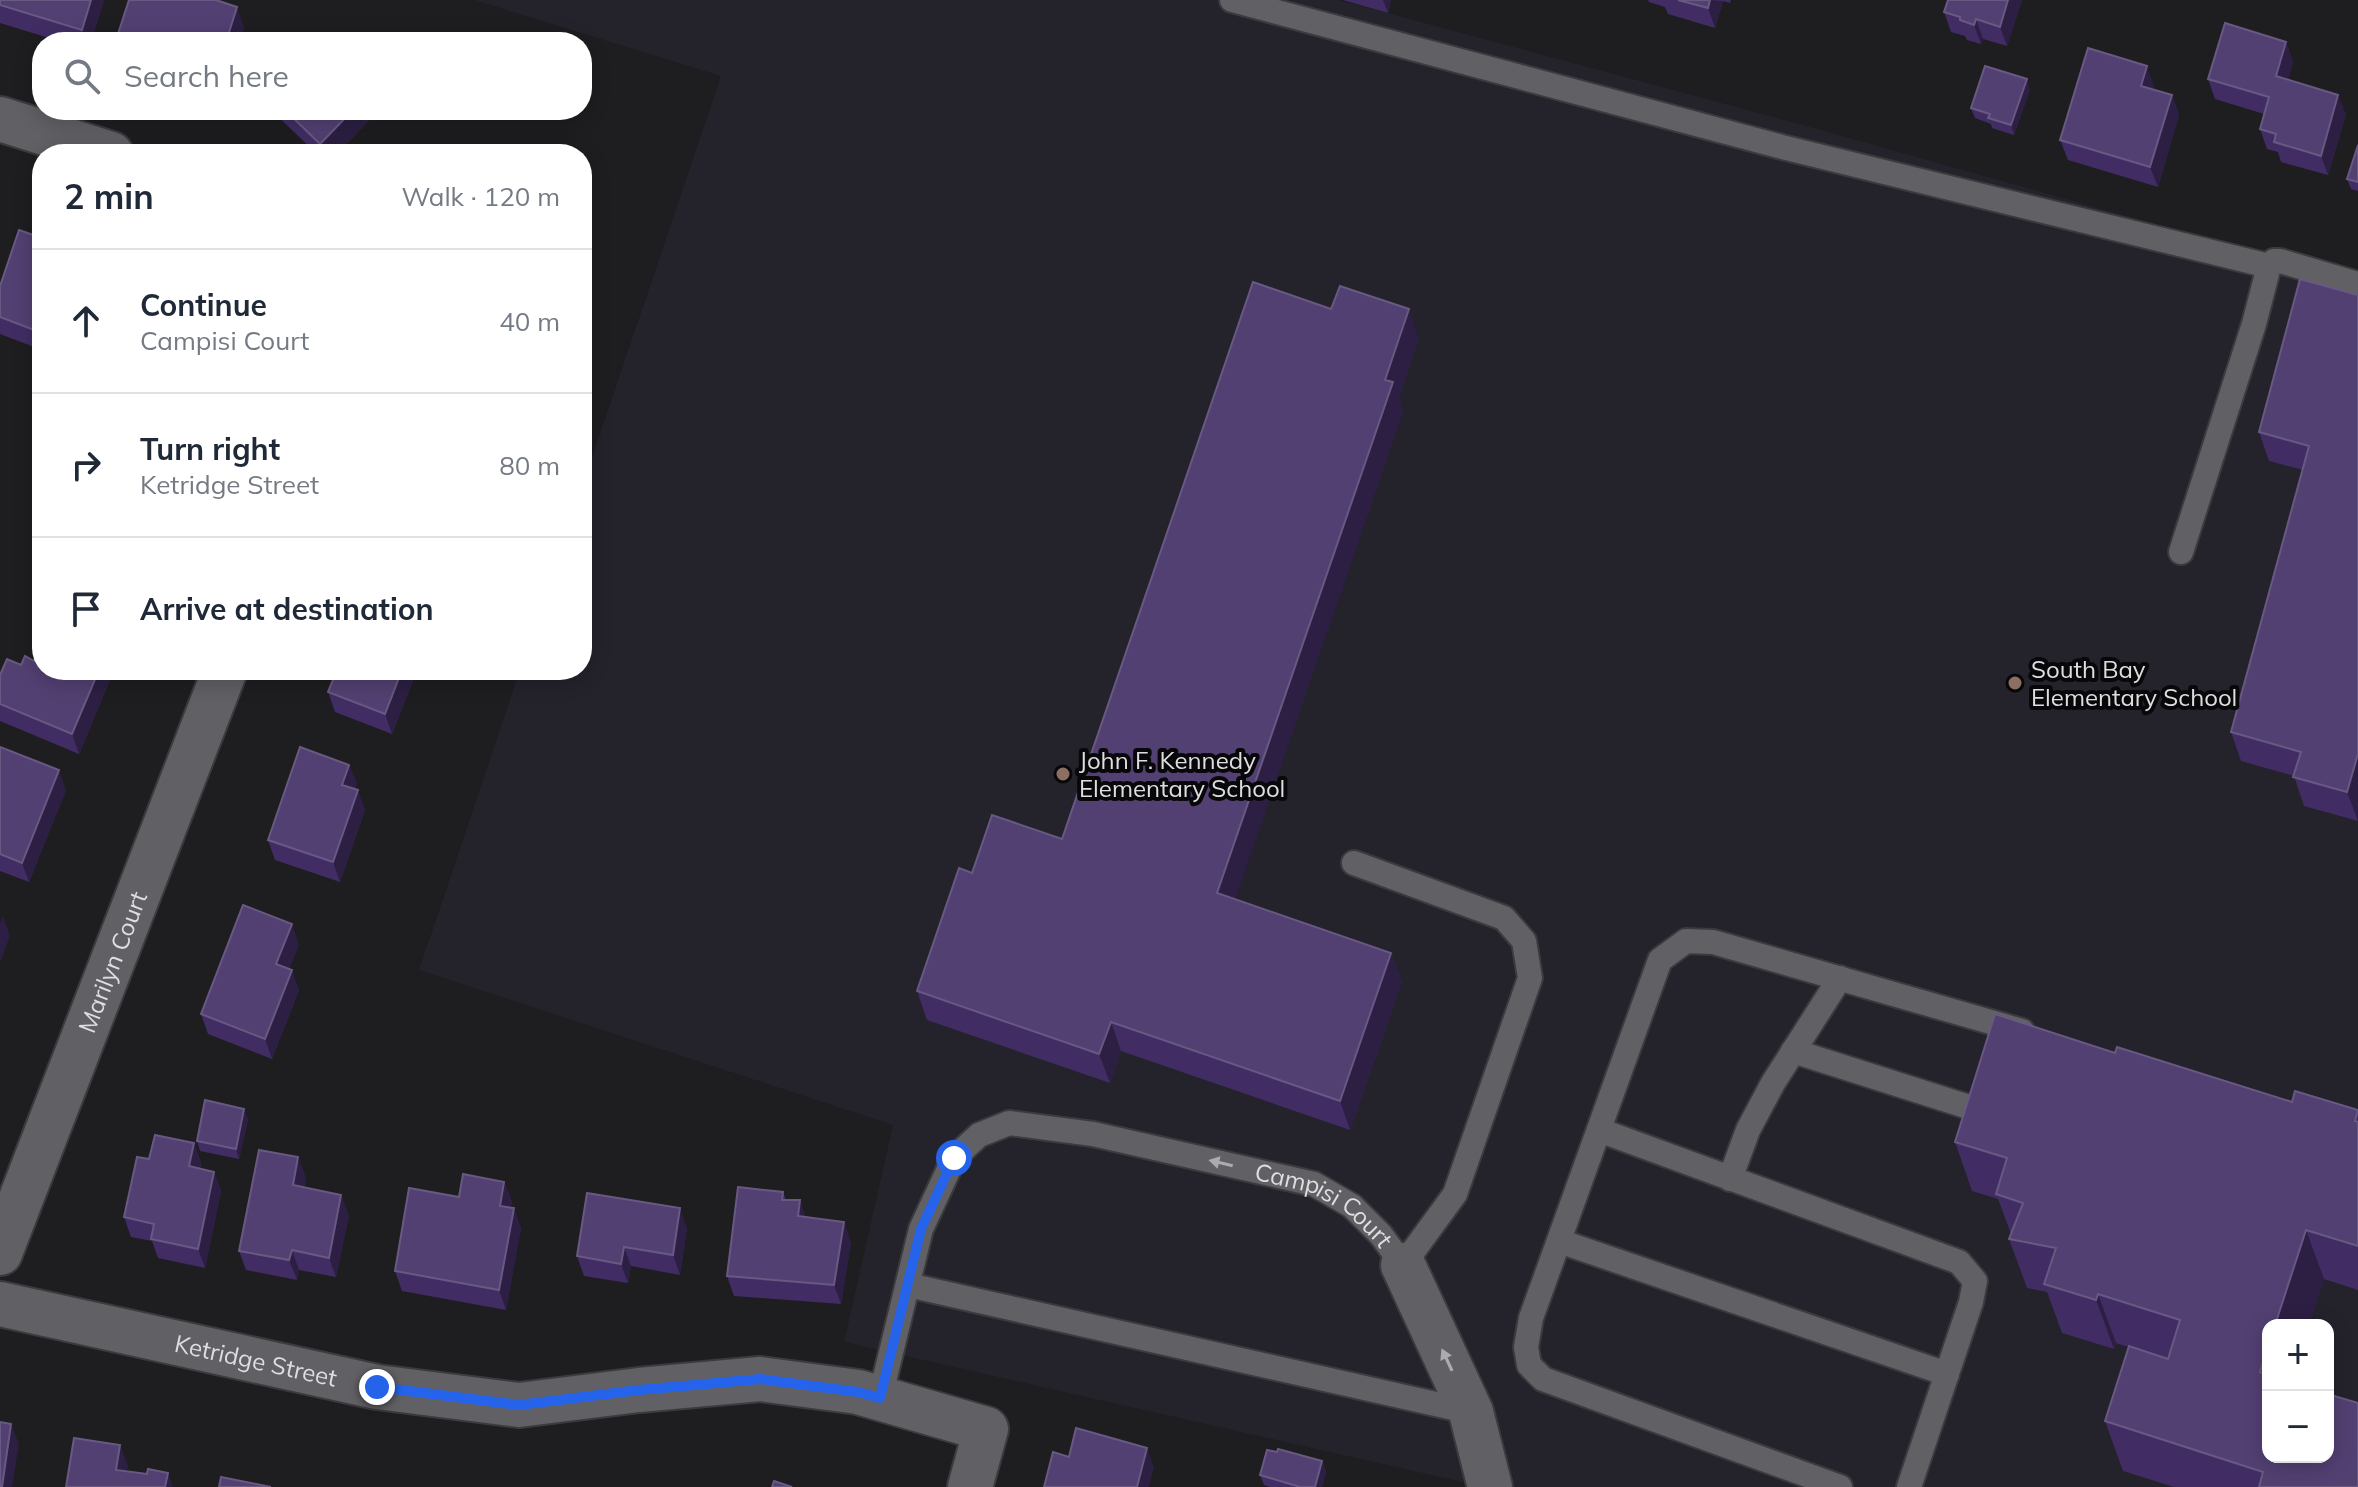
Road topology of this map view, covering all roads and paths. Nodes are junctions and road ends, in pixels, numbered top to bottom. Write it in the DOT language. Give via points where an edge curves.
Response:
graph roads {
  1 [pos="1232,0"];
  2 [pos="0,119"];
  3 [pos="79,144"];
  4 [pos="2269,266"];
  5 [pos="2358,284"];
  6 [pos="2181,552"];
  7 [pos="221,680"];
  8 [pos="1354,863"];
  9 [pos="1840,978"];
  10 [pos="2038,1036"];
  11 [pos="1793,1051"];
  12 [pos="1972,1108"];
  13 [pos="1599,1130"];
  14 [pos="1730,1179"];
  15 [pos="1559,1241"];
  16 [pos="0,1253"];
  17 [pos="1403,1265"];
  18 [pos="908,1285"];
  19 [pos="0,1304"];
  20 [pos="1947,1374"];
  21 [pos="880,1398"];
  22 [pos="1471,1412"];
  23 [pos="970,1487"];
  24 [pos="1490,1487"];
  25 [pos="1840,1487"];
  26 [pos="1909,1487"];
  1 -- 4 [label="lane" via="1786,148"];
  2 -- 3 [label="street"];
  4 -- 5 [label="lane" via="2280,261"];
  4 -- 6 [label="lane"];
  7 -- 16 [label="street, Marilyn Court"];
  8 -- 17 [label="lane, Campisi Court" via="1504,918 1524,941 1530,978 1455,1194"];
  9 -- 10 [label="lane"];
  9 -- 11 [label="lane"];
  9 -- 13 [label="lane" via="1713,942 1686,941 1660,960"];
  11 -- 12 [label="lane"];
  11 -- 14 [label="lane" via="1748,1130"];
  13 -- 14 [label="lane"];
  13 -- 15 [label="lane"];
  14 -- 20 [label="lane" via="1959,1262 1975,1281"];
  15 -- 20 [label="lane"];
  15 -- 25 [label="lane" via="1526,1347 1529,1365 1543,1379"];
  17 -- 18 [label="lane, Campisi Court, one-way" via="1352,1206 1314,1184 1093,1134 1009,1123 979,1135 954,1158 921,1229"];
  22 -- 17 [label="street, one-way"];
  18 -- 21 [label="lane, Campisi Court"];
  18 -- 22 [label="lane"];
  19 -- 21 [label="street, Ketridge Street" via="377,1387 519,1405 760,1379"];
  20 -- 26 [label="lane"];
  21 -- 23 [label="street, Ketridge Street" via="986,1429"];
  22 -- 24 [label="street"];
}
